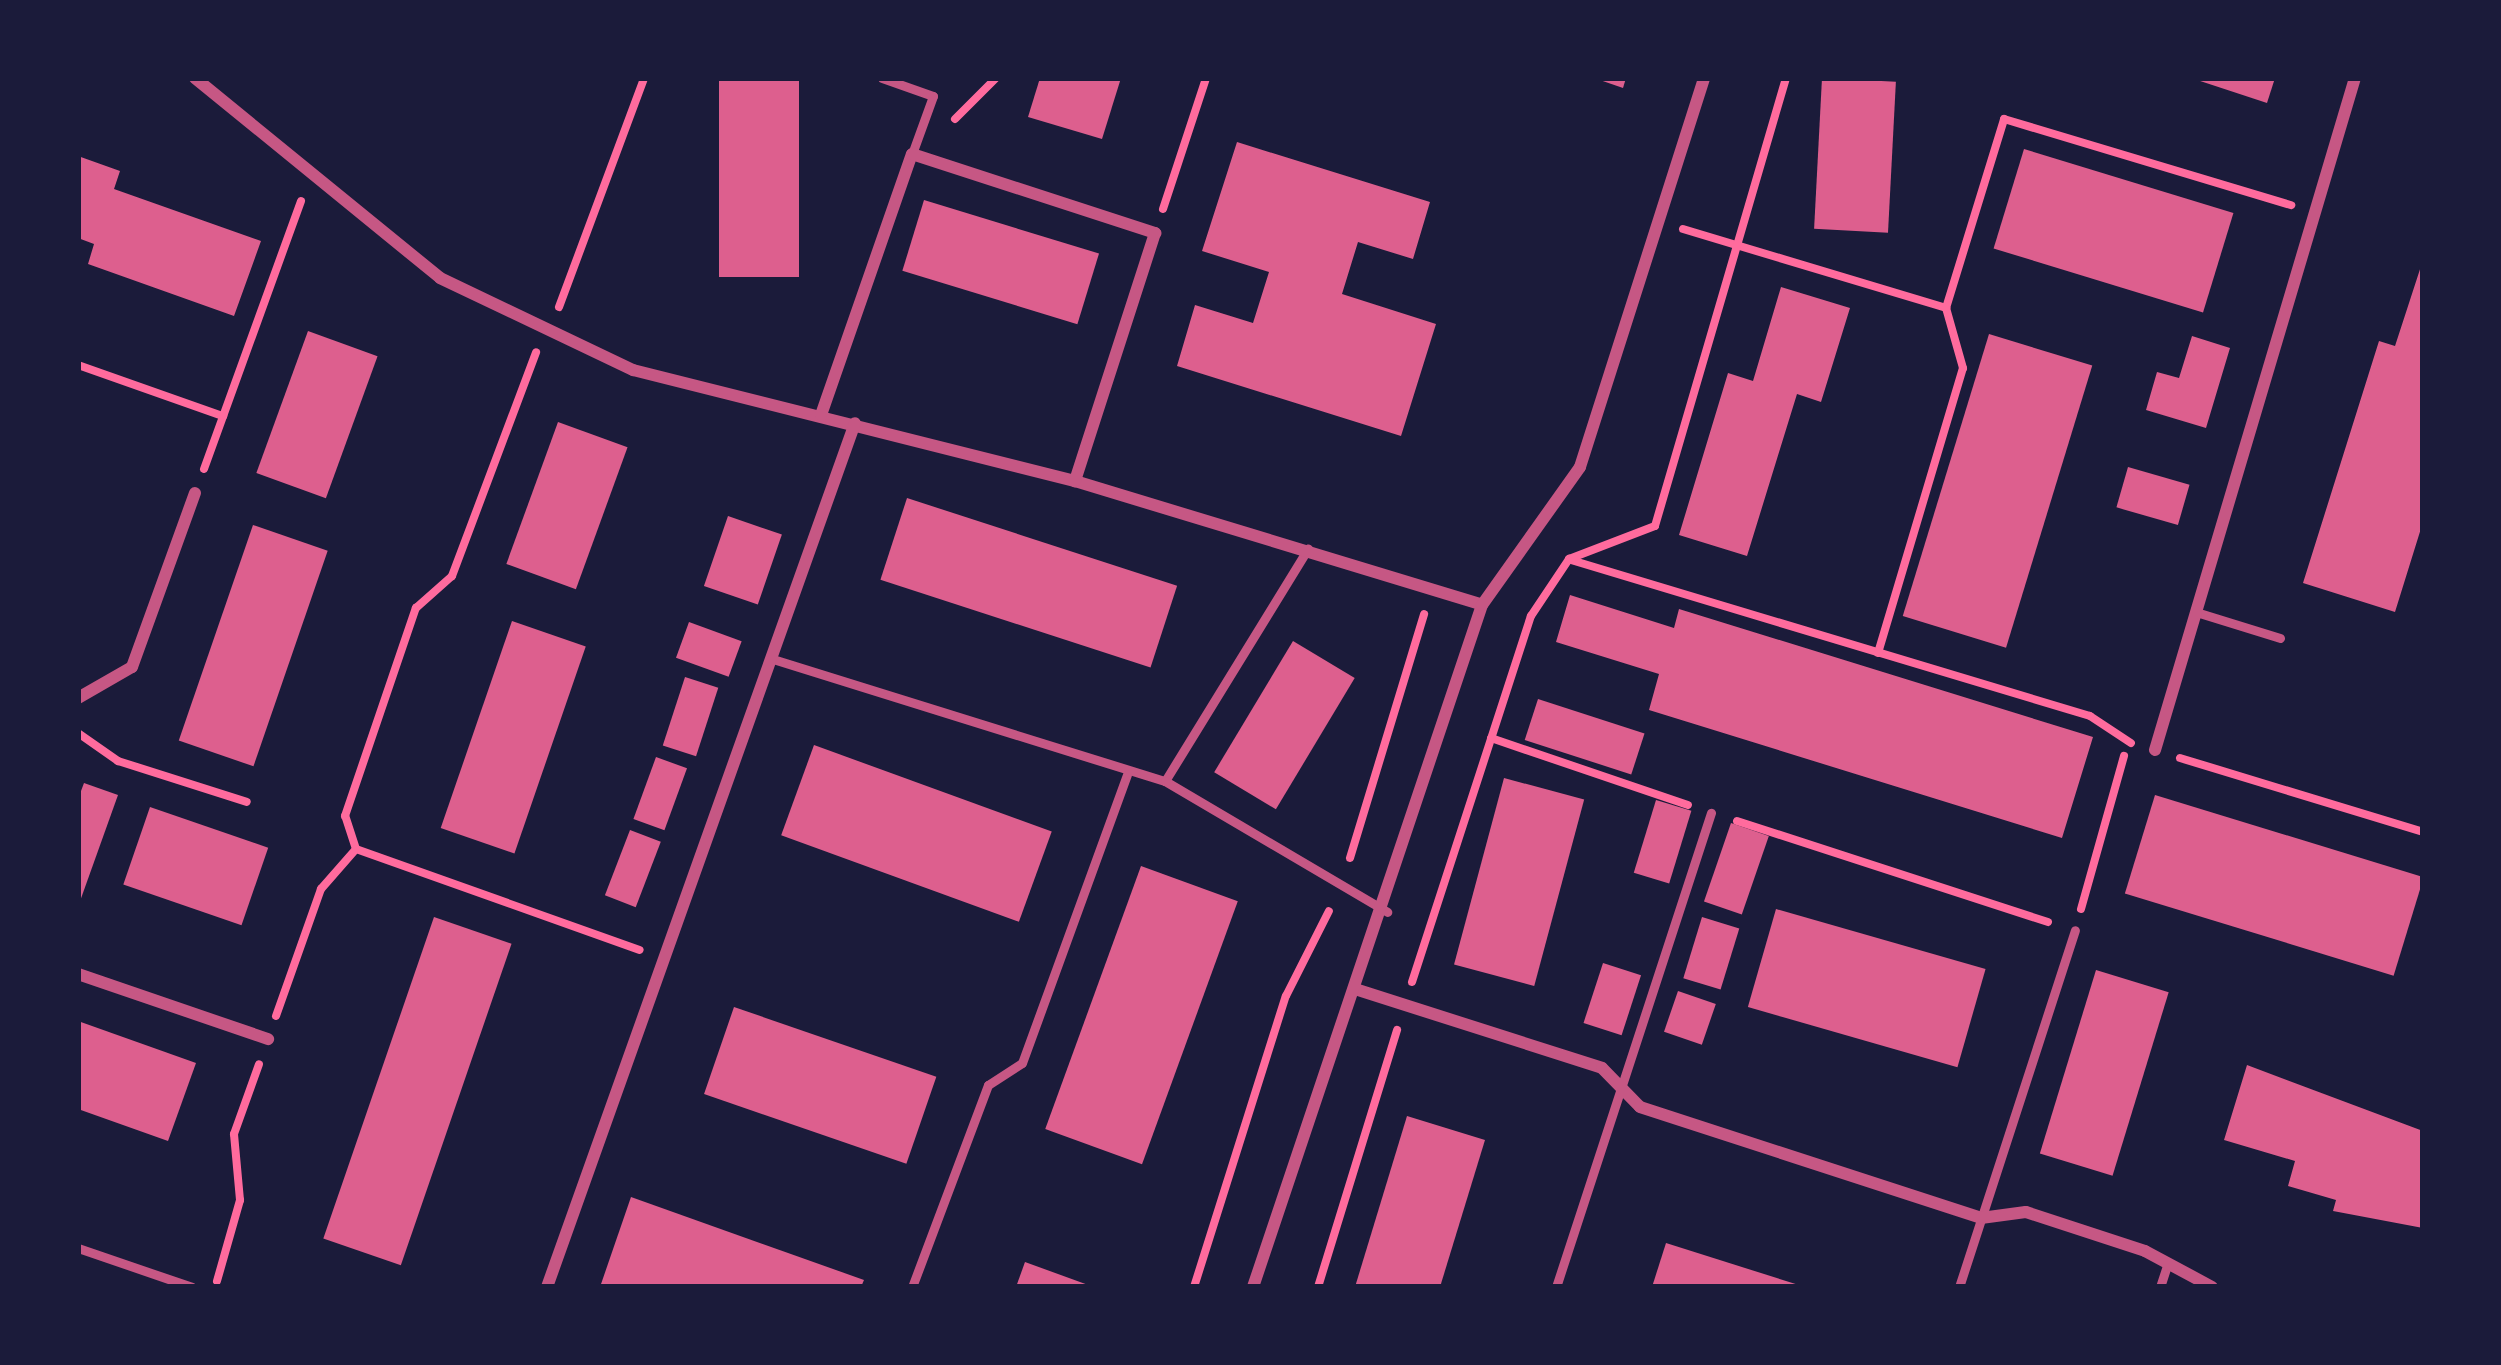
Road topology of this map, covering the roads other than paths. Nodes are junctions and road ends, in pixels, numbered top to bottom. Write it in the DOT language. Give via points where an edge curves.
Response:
graph roads {
  1 [pos="196,78"];
  2 [pos="882,78"];
  3 [pos="1705,78"];
  4 [pos="2356,78"];
  5 [pos="912,154"];
  6 [pos="821,415"];
  7 [pos="856,423"];
  8 [pos="1076,481"];
  9 [pos="195,493"];
  10 [pos="1308,549"];
  11 [pos="1482,605"];
  12 [pos="2195,612"];
  13 [pos="2280,638"];
  14 [pos="776,660"];
  15 [pos="78,698"];
  16 [pos="2155,750"];
  17 [pos="1127,774"];
  18 [pos="1165,781"];
  19 [pos="1712,813"];
  20 [pos="1387,912"];
  21 [pos="2075,930"];
  22 [pos="78,974"];
  23 [pos="1354,989"];
  24 [pos="268,1039"];
  25 [pos="1621,1087"];
  26 [pos="1981,1218"];
  27 [pos="78,1248"];
  28 [pos="2168,1262"];
  29 [pos="192,1287"];
  30 [pos="547,1287"];
  31 [pos="912,1287"];
  32 [pos="1253,1287"];
  33 [pos="1556,1287"];
  34 [pos="1959,1287"];
  35 [pos="2160,1287"];
  36 [pos="2212,1287"];
  1 -- 6 [label="street" via="440,278 633,370"];
  2 -- 5 [label="lane" via="933,97"];
  3 -- 11 [label="street" via="1580,467"];
  4 -- 12 [label="street"];
  5 -- 6 [label="street"];
  5 -- 8 [label="street" via="1154,233"];
  6 -- 7 [label="street"];
  7 -- 8 [label="street"];
  7 -- 14 [label="street"];
  8 -- 10 [label="street"];
  9 -- 15 [label="street" via="132,667"];
  10 -- 11 [label="street"];
  10 -- 18 [label="lane"];
  11 -- 20 [label="street"];
  12 -- 13 [label="lane"];
  12 -- 16 [label="street"];
  14 -- 17 [label="lane"];
  14 -- 30 [label="street"];
  17 -- 18 [label="lane"];
  17 -- 31 [label="lane" via="1022,1063 988,1085"];
  18 -- 20 [label="lane"];
  19 -- 25 [label="lane"];
  20 -- 23 [label="street"];
  21 -- 26 [label="lane"];
  22 -- 24 [label="street"];
  23 -- 25 [label="street" via="1602,1068"];
  23 -- 32 [label="street"];
  25 -- 26 [label="street" via="1640,1107"];
  25 -- 33 [label="lane"];
  26 -- 28 [label="street" via="2026,1212"];
  26 -- 34 [label="lane"];
  27 -- 29 [label="lane"];
  28 -- 35 [label="lane"];
  28 -- 36 [label="street"];
}
